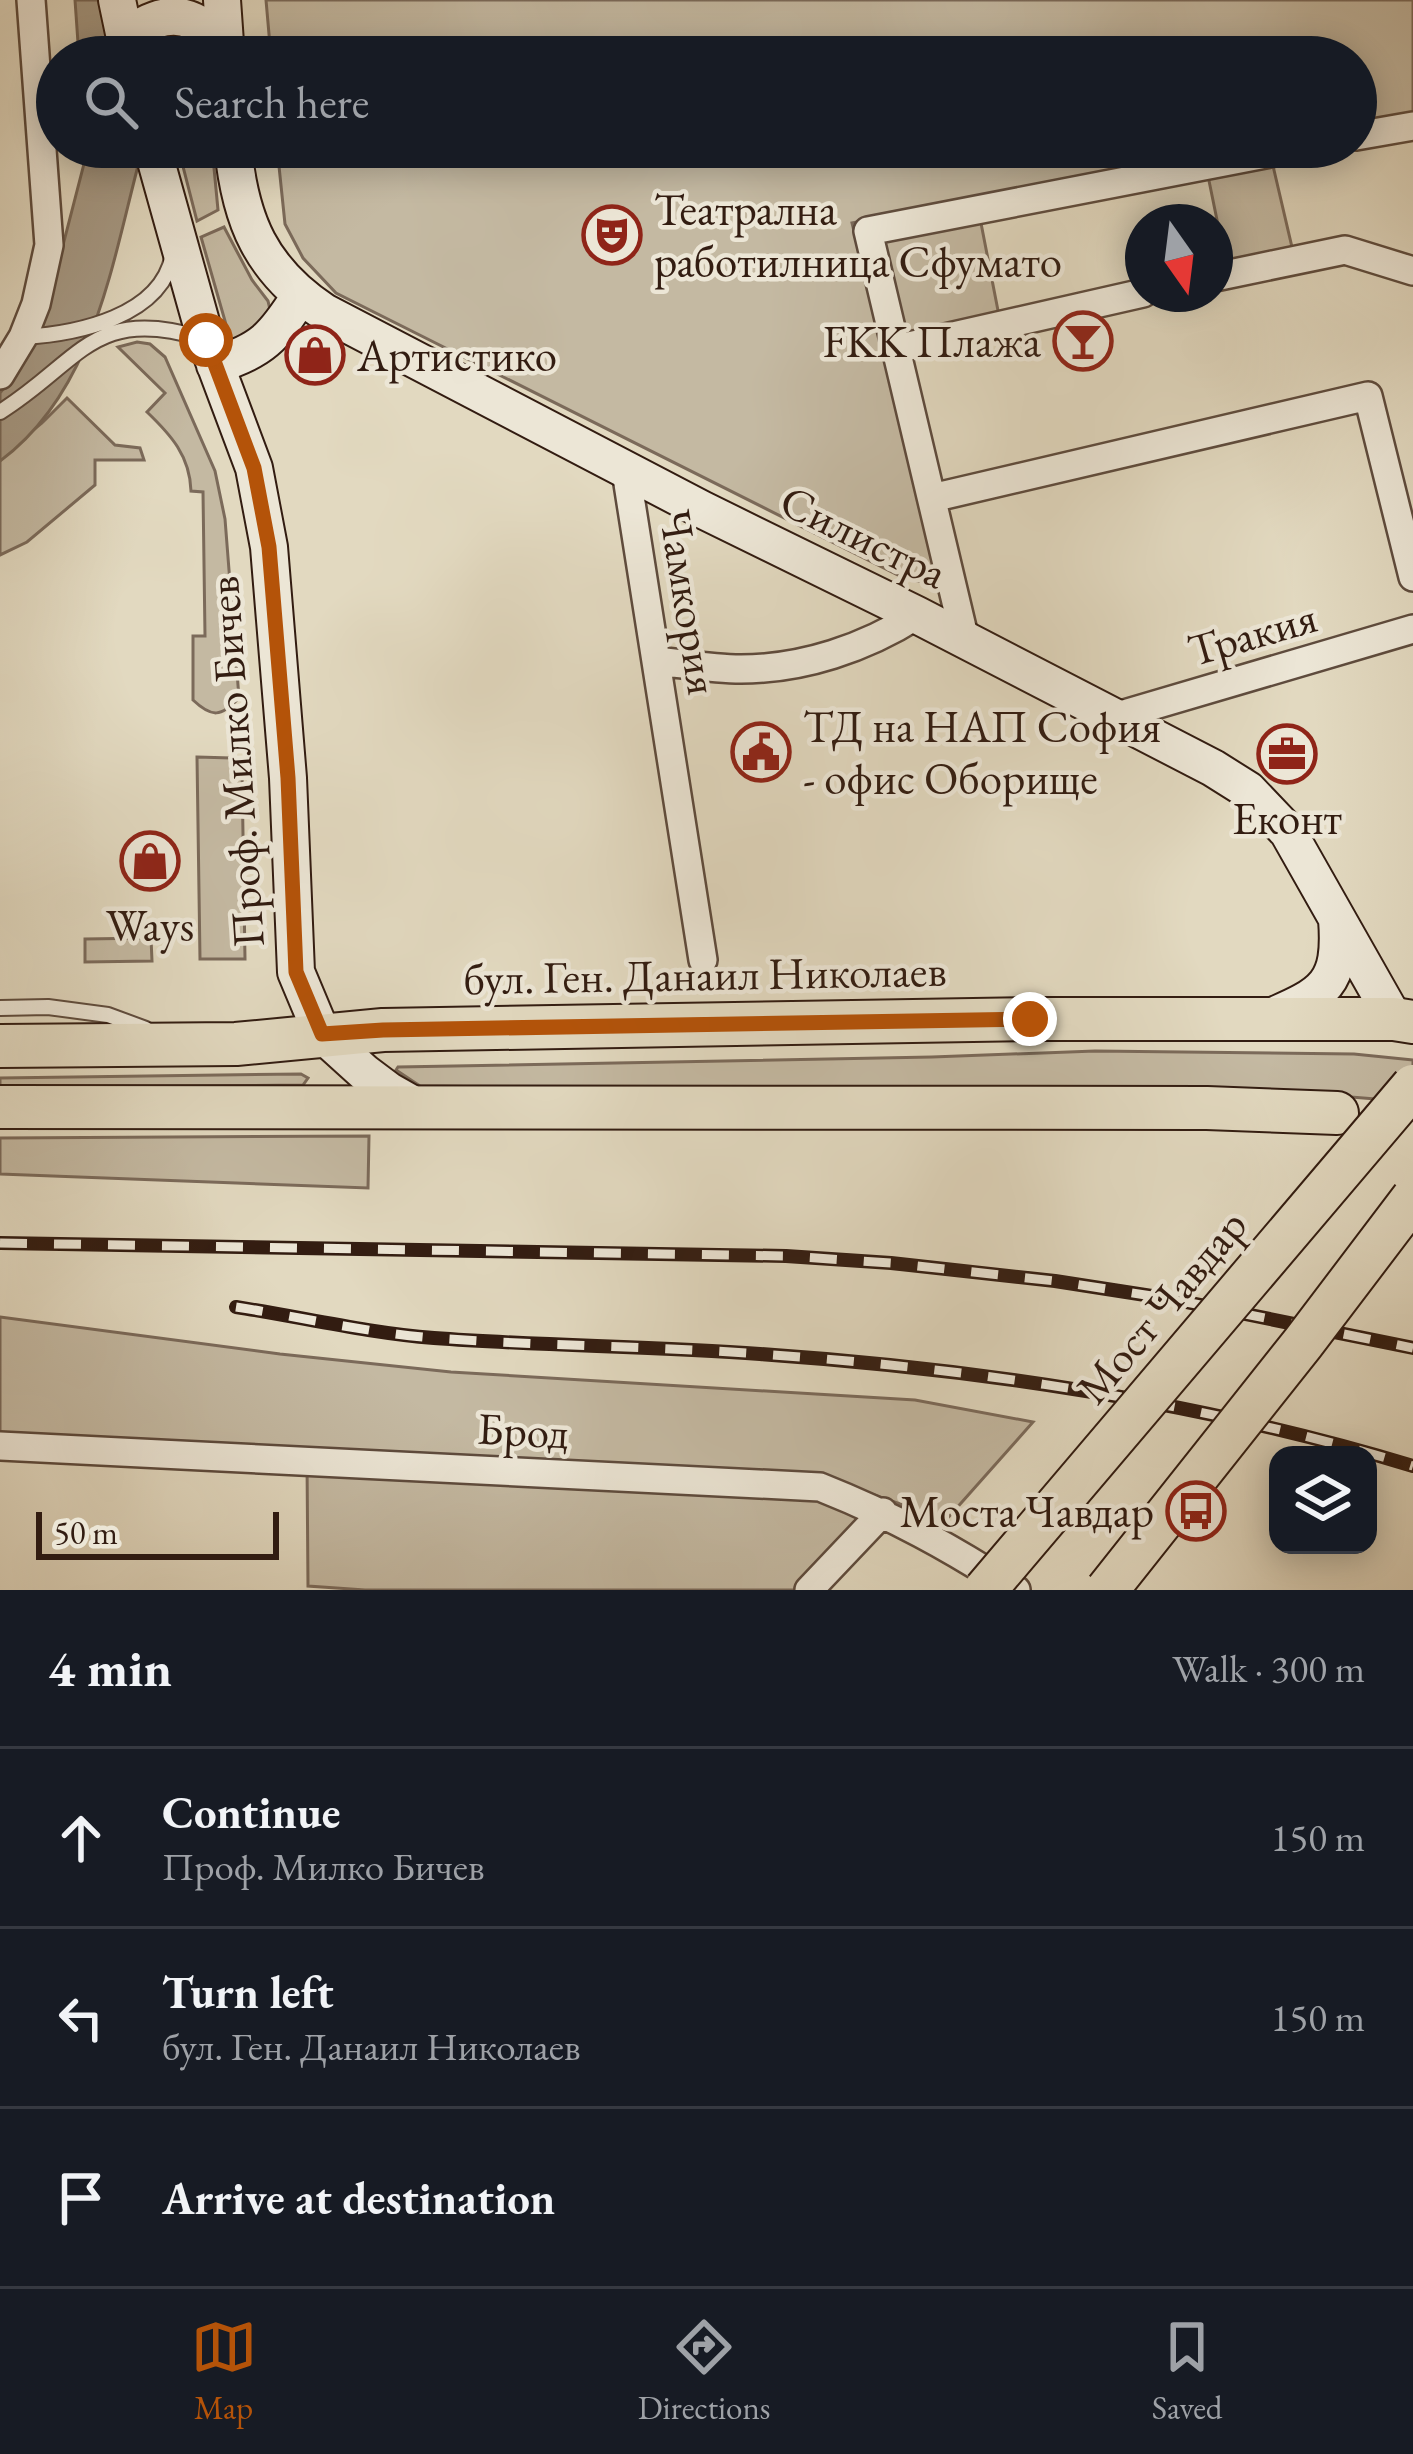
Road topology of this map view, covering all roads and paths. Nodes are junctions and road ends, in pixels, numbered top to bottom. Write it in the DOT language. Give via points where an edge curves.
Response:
graph roads {
  1 [pos="31,0"];
  2 [pos="117,0"];
  3 [pos="222,0"];
  4 [pos="124,36"];
  5 [pos="131,36"];
  6 [pos="210,36"];
  7 [pos="224,36"];
  8 [pos="36,68"];
  9 [pos="1413,126"];
  10 [pos="1377,132"];
  11 [pos="43,168"];
  12 [pos="158,168"];
  13 [pos="236,168"];
  14 [pos="1192,168"];
  15 [pos="176,237"];
  16 [pos="1413,271"];
  17 [pos="1233,273"];
  18 [pos="300,296"];
  19 [pos="1125,297"];
  20 [pos="23,338"];
  21 [pos="896,349"];
  22 [pos="210,352"];
  23 [pos="0,375"];
  24 [pos="0,412"];
  25 [pos="626,471"];
  26 [pos="932,498"];
  27 [pos="1413,577"];
  28 [pos="917,615"];
  29 [pos="1413,629"];
  30 [pos="965,640"];
  31 [pos="657,661"];
  32 [pos="1114,717"];
  33 [pos="1337,915"];
  34 [pos="703,960"];
  35 [pos="0,1007"];
  36 [pos="1268,1018"];
  37 [pos="1404,1020"];
  38 [pos="322,1034"];
  39 [pos="190,1045"];
  40 [pos="0,1046"];
  41 [pos="1413,1086"];
  42 [pos="0,1107"];
  43 [pos="419,1108"];
  44 [pos="1336,1112"];
  45 [pos="1413,1198"];
  46 [pos="0,1446"];
  47 [pos="883,1512"];
  48 [pos="809,1590"];
  49 [pos="985,1590"];
  50 [pos="1016,1590"];
  51 [pos="1107,1590"];
  1 -- 8 [label="street"];
  2 -- 4 [label="main road"];
  3 -- 7 [label="main road"];
  5 -- 6 [label="main road" via="166,17 195,22"];
  9 -- 10 [label="street"];
  11 -- 20 [label="street" via="49,245"];
  12 -- 15 [label="main road, Проф. Милко Бичев"];
  13 -- 18 [label="main road, Силистра" via="259,247"];
  14 -- 21 [label="street" via="868,231"];
  15 -- 20 [label="lane" via="158,289 131,310"];
  15 -- 22 [label="main road, Проф. Милко Бичев"];
  16 -- 17 [label="street" via="1346,250"];
  18 -- 22 [label="main road" via="258,347 238,358"];
  18 -- 25 [label="main road, Силистра"];
  19 -- 21 [label="street"];
  20 -- 23 [label="street"];
  21 -- 26 [label="street"];
  22 -- 24 [label="lane" via="170,328 110,332"];
  22 -- 38 [label="main road, Проф. Милко Бичев" via="254,468 269,547 296,972"];
  25 -- 28 [label="main road, Силистра"];
  25 -- 31 [label="street, Чамкория"];
  26 -- 27 [label="street" via="1368,396"];
  26 -- 30 [label="street"];
  28 -- 30 [label="main road, Силистра"];
  28 -- 31 [label="street" via="842,652 783,667"];
  29 -- 32 [label="street, Тракия"];
  30 -- 32 [label="main road, Силистра"];
  31 -- 34 [label="street, Чамкория"];
  32 -- 33 [label="main road, Силистра" via="1248,790 1288,832"];
  33 -- 36 [label="main road" via="1335,970 1325,986"];
  33 -- 37 [label="main road, Силистра"];
  35 -- 39 [label="lane" via="108,1015"];
  36 -- 37 [label="main road, бул. Ген. Данаил Николаев"];
  36 -- 38 [label="main road, бул. Ген. Данаил Николаев"];
  38 -- 39 [label="main road, бул. Ген. Данаил Николаев"];
  38 -- 43 [label="main road, Проф. Милко Бичев"];
  39 -- 40 [label="main road, бул. Ген. Данаил Николаев"];
  41 -- 49 [label="main road, Мост Чавдар, bridge"];
  42 -- 43 [label="main road"];
  43 -- 44 [label="main road"];
  45 -- 51 [label="main road, bridge"];
  46 -- 47 [label="street, Брод" via="820,1487"];
  47 -- 48 [label="street"];
  47 -- 50 [label="street, Брод"];
}
